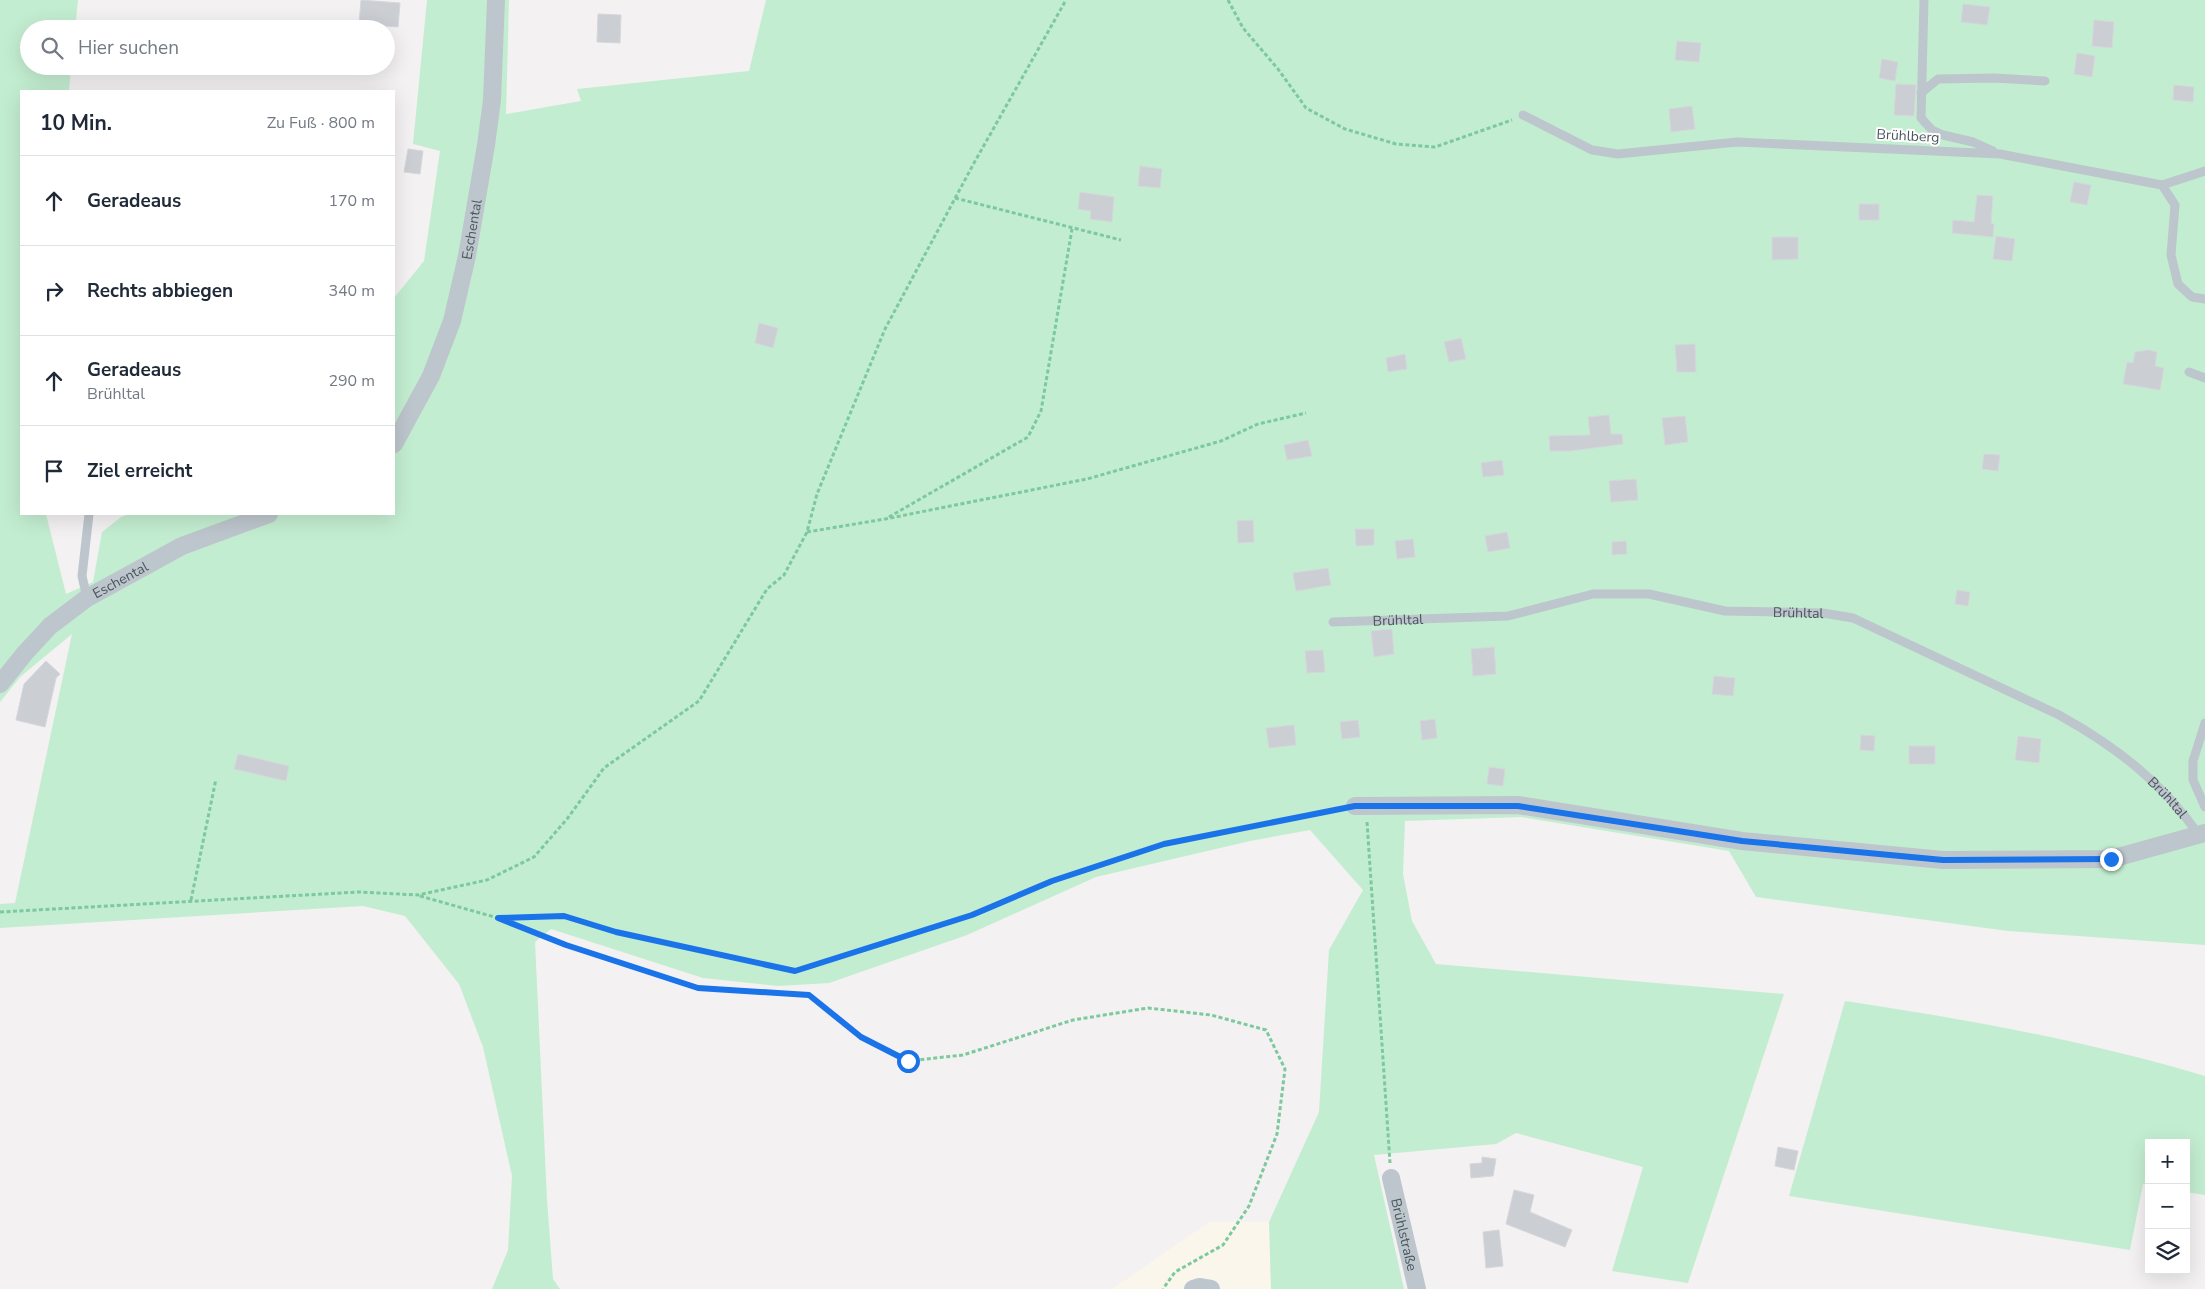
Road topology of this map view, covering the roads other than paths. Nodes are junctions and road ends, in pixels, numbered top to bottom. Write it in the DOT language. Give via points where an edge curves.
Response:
graph roads {
  1 [pos="496,0"];
  2 [pos="1924,0"];
  3 [pos="2045,81"];
  4 [pos="1921,93"];
  5 [pos="1523,116"];
  6 [pos="2000,154"];
  7 [pos="2205,171"];
  8 [pos="2162,185"];
  9 [pos="2205,299"];
  10 [pos="2189,372"];
  11 [pos="2205,378"];
  12 [pos="395,442"];
  13 [pos="89,515"];
  14 [pos="263,515"];
  15 [pos="244,518"];
  16 [pos="87,598"];
  17 [pos="1333,622"];
  18 [pos="0,684"];
  19 [pos="2205,723"];
  20 [pos="1360,806"];
  21 [pos="2205,807"];
  22 [pos="2202,834"];
  23 [pos="1391,1178"];
  24 [pos="1193,1289"];
  25 [pos="1211,1289"];
  26 [pos="1417,1289"];
  1 -- 12 [label="street, Eschental" via="492,100 467,256 442,351"];
  2 -- 4 [label="lane"];
  3 -- 4 [label="lane" via="1938,79"];
  4 -- 6 [label="lane" via="1921,118 1932,130"];
  5 -- 6 [label="lane, Brühlberg" via="1592,150 1618,154 1737,142"];
  6 -- 8 [label="lane, Brühlberg"];
  7 -- 8 [label="lane"];
  8 -- 9 [label="lane" via="2175,205 2171,255 2178,284 2192,297"];
  10 -- 11 [label="lane"];
  13 -- 16 [label="lane" via="82,576"];
  14 -- 15 [label="street, Eschental"];
  15 -- 16 [label="street, Eschental" via="182,546"];
  16 -- 18 [label="street, Eschental" via="50,626"];
  17 -- 22 [label="lane, Brühltal" via="1508,616 1593,594 1648,594 1725,611 1823,612 1853,618 2092,733 2152,778"];
  19 -- 21 [label="lane, Brühltal" via="2193,761 2193,780"];
  20 -- 22 [label="street, Brühltal" via="1518,806 1742,841 1943,860 2111,859"];
  23 -- 26 [label="street, Brühlstraße"];
  24 -- 25 [label="street"];
}
